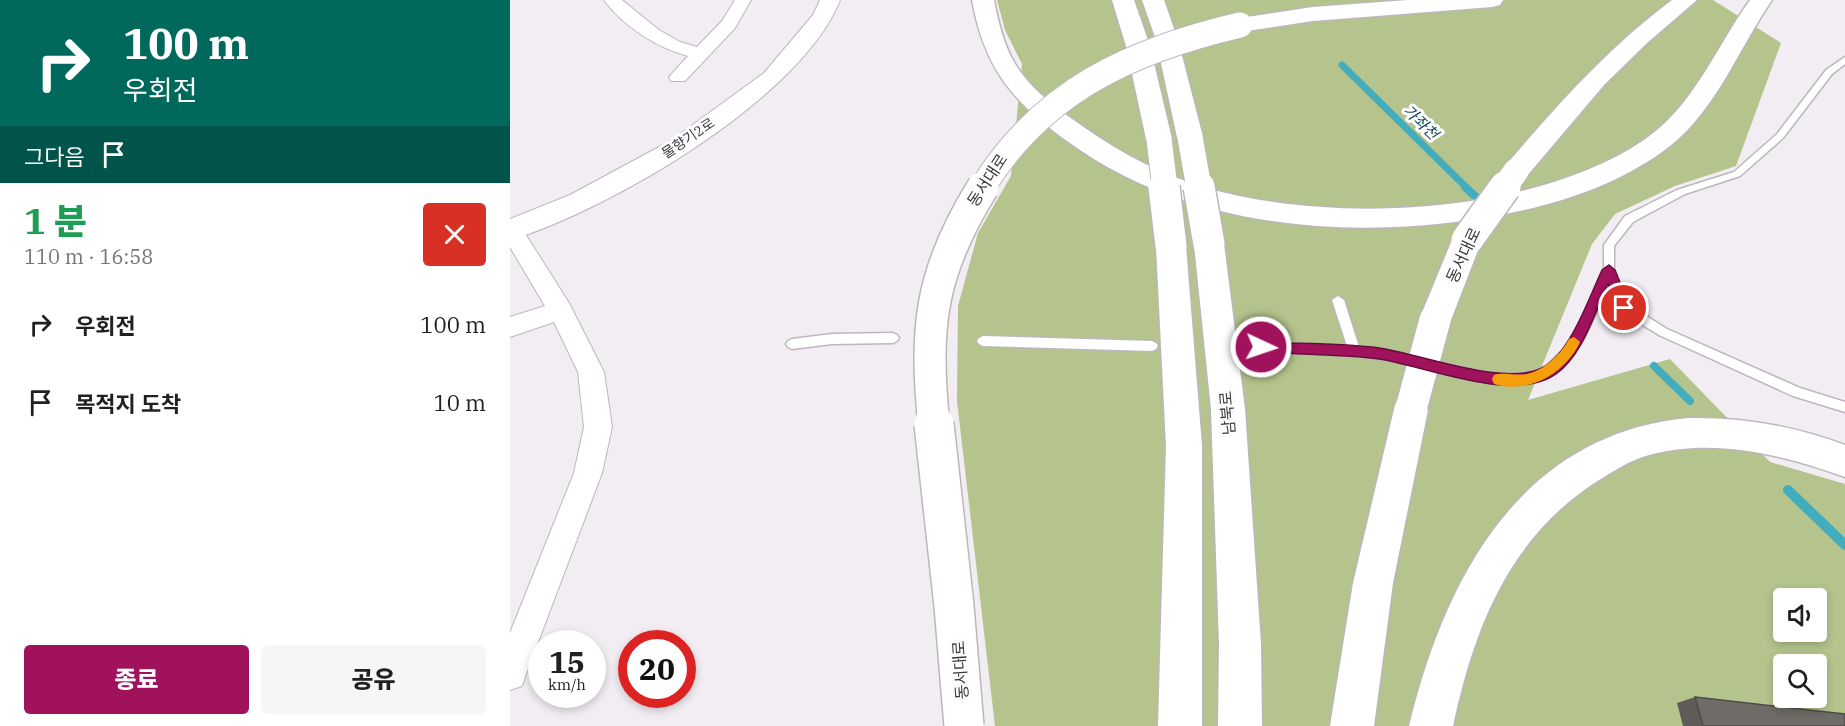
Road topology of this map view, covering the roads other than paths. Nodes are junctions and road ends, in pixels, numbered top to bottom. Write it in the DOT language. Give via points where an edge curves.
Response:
graph roads {
  1 [pos="612,0"];
  2 [pos="742,0"];
  3 [pos="830,0"];
  4 [pos="983,0"];
  5 [pos="1123,0"];
  6 [pos="1153,0"];
  7 [pos="1492,0"];
  8 [pos="1686,0"];
  9 [pos="1761,0"];
  10 [pos="701,53"];
  11 [pos="1845,60"];
  12 [pos="678,78"];
  13 [pos="511,230"];
  14 [pos="1609,270"];
  15 [pos="1338,300"];
  16 [pos="560,310"];
  17 [pos="510,327"];
  18 [pos="893,338"];
  19 [pos="983,341"];
  20 [pos="792,344"];
  21 [pos="1152,346"];
  22 [pos="1261,347"];
  23 [pos="1355,352"];
  24 [pos="1845,407"];
  25 [pos="1845,461"];
  26 [pos="510,674"];
  27 [pos="964,726"];
  28 [pos="1180,726"];
  29 [pos="1240,726"];
  30 [pos="1352,726"];
  31 [pos="1431,726"];
  1 -- 10 [label="street" via="657,39"];
  2 -- 10 [label="street" via="729,24"];
  3 -- 13 [label="street, 물향기2로" via="823,17 772,78 681,146 579,202"];
  4 -- 9 [label="main road" via="987,30 1000,63 1038,107 1094,148 1151,178 1222,202 1289,212 1371,217 1457,213 1537,199 1609,171 1654,145 1695,108"];
  5 -- 28 [label="main road, bridge" via="1160,139 1171,246 1184,446"];
  6 -- 29 [label="main road, 남북로, bridge" via="1167,40 1190,137 1209,244 1228,409 1240,644"];
  7 -- 27 [label="main road, 동서대로, bridge" via="1313,14 1203,33 1145,51 1083,83 1055,103 1005,153 955,234 935,292 930,350 932,410 959,645"];
  8 -- 30 [label="main road, 동서대로, bridge" via="1628,45 1592,81 1516,171 1467,240 1436,320 1412,405 1373,583"];
  10 -- 12 [label="street"];
  11 -- 14 [label="lane" via="1828,72 1780,135 1737,174 1681,192 1629,219 1609,245"];
  13 -- 16 [label="street"];
  14 -- 23 [label="lane" via="1570,351 1550,370 1528,379 1502,380 1409,359"];
  14 -- 24 [label="lane" via="1624,308 1663,332 1797,392"];
  15 -- 23 [label="lane"];
  16 -- 17 [label="street"];
  16 -- 26 [label="street" via="591,372 598,427 588,473"];
  18 -- 20 [label="lane"];
  19 -- 21 [label="lane"];
  22 -- 23 [label="lane"];
  25 -- 31 [label="main road" via="1776,440 1717,433 1675,435 1614,453 1570,479 1528,514 1492,562 1458,633"];
}
